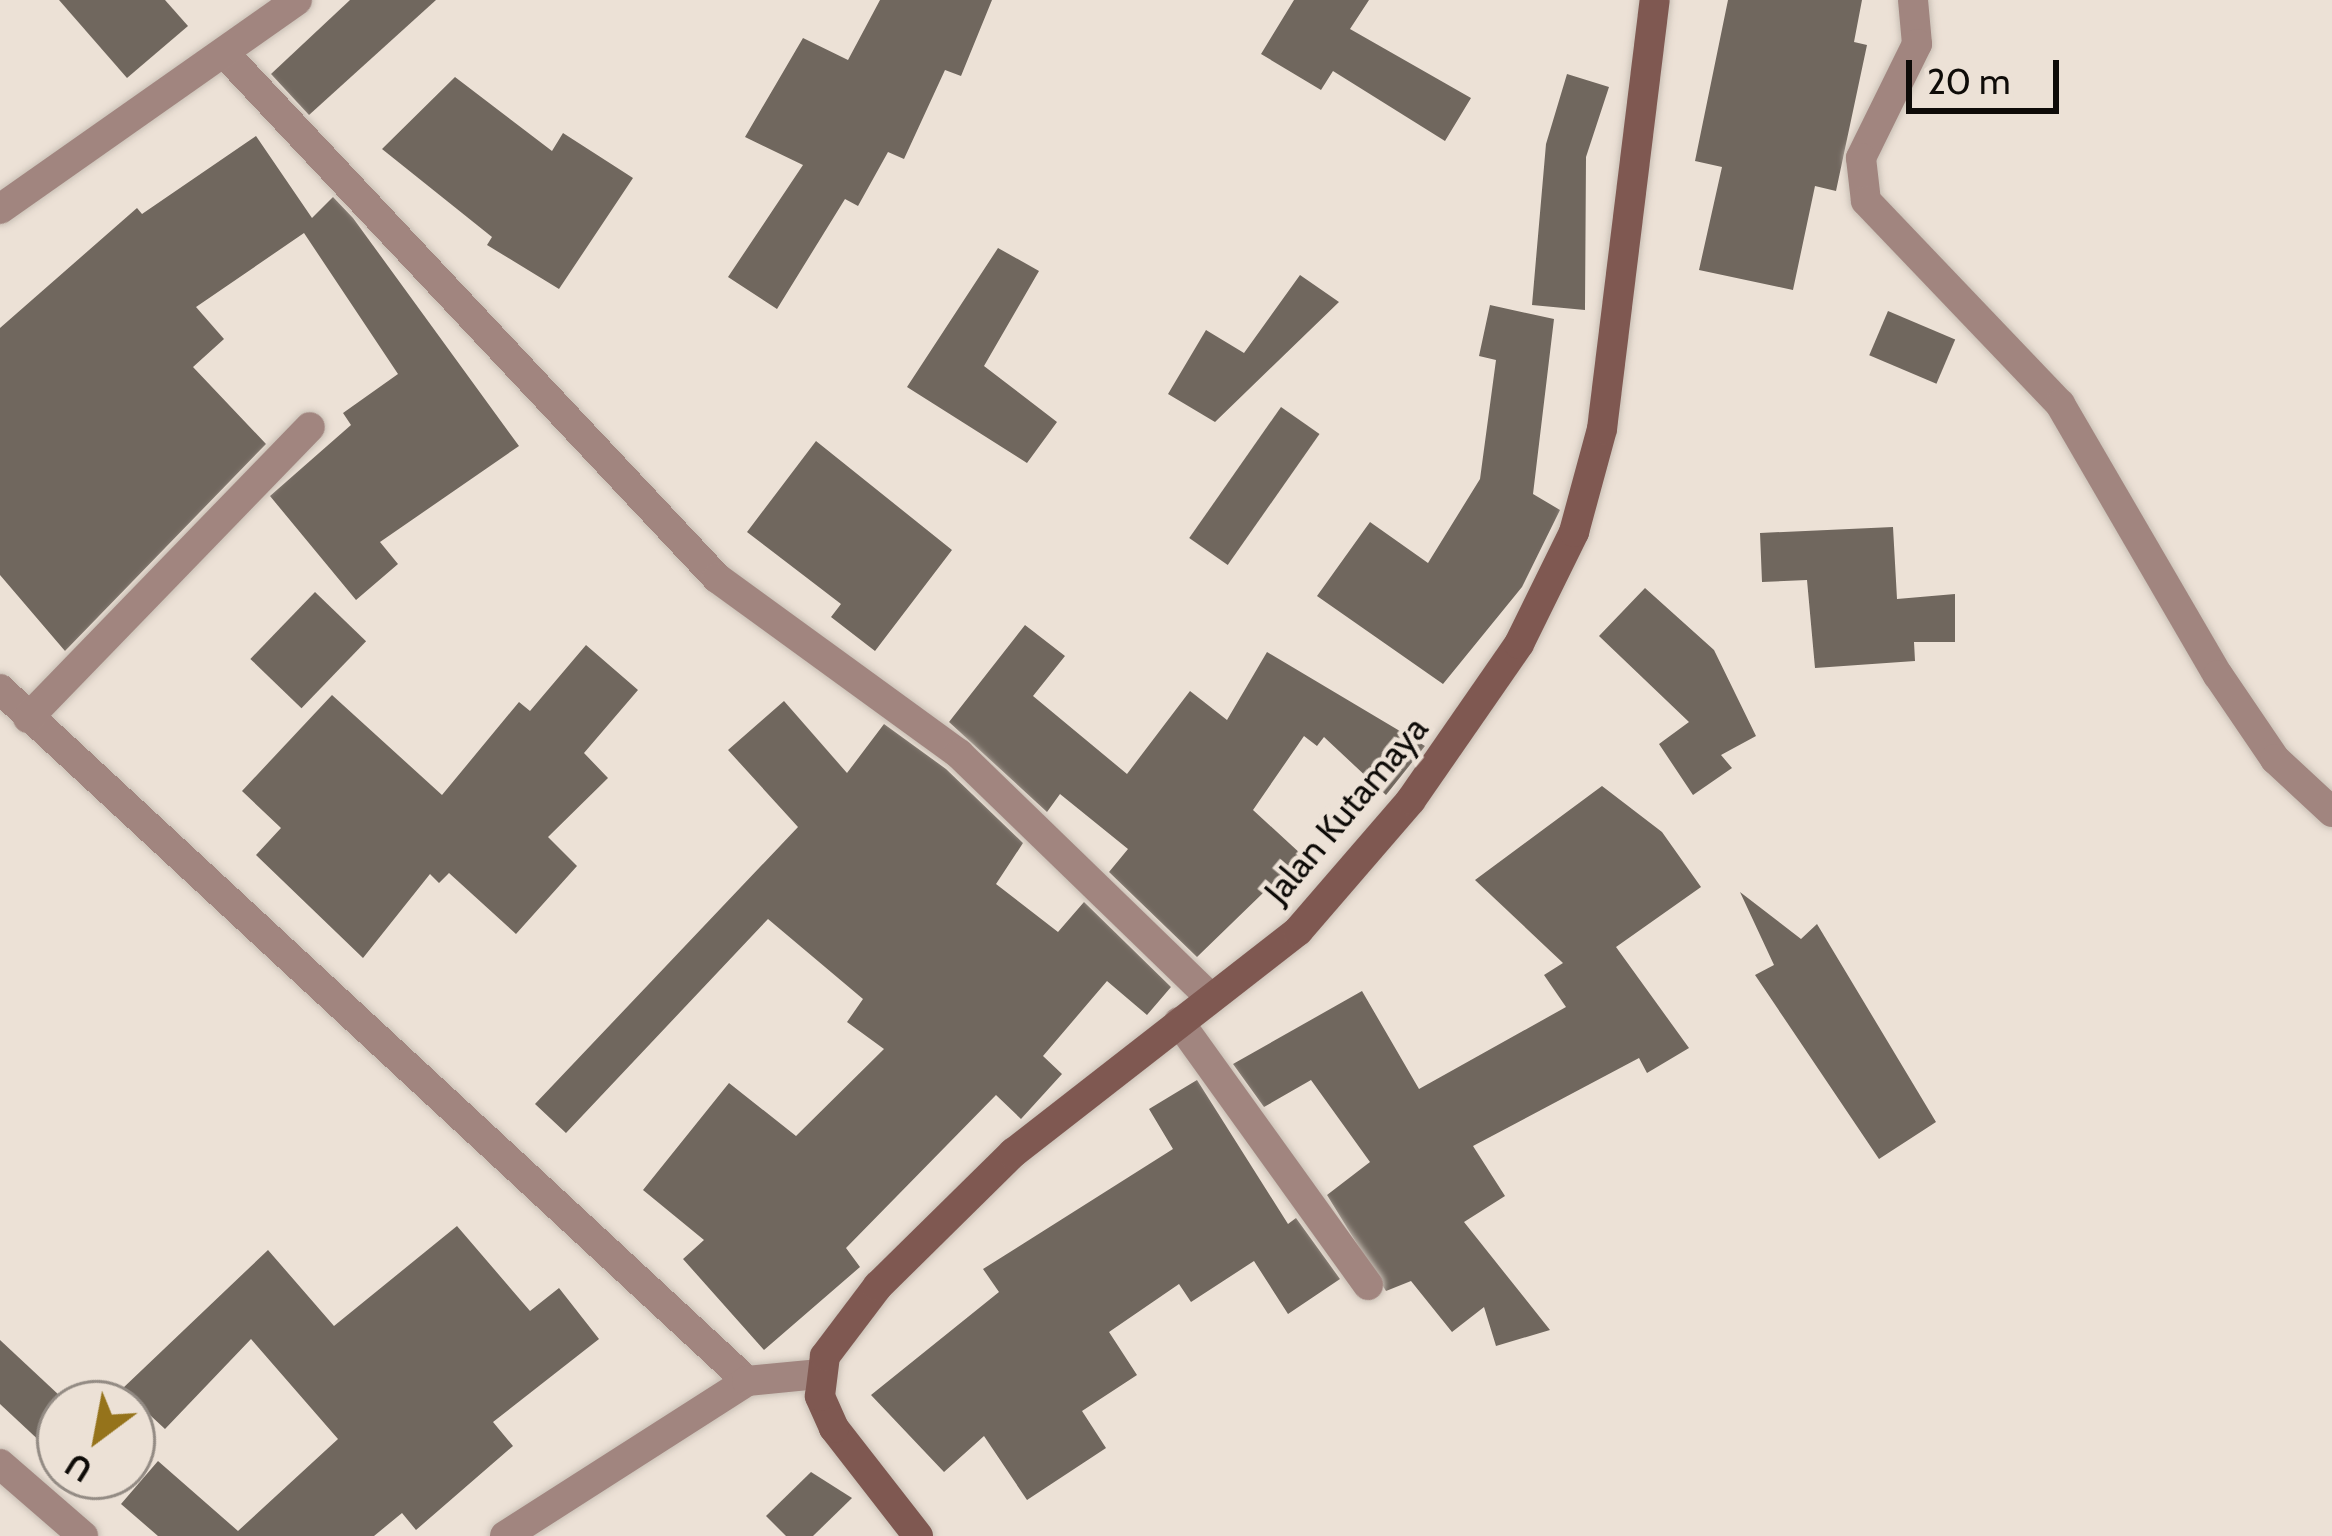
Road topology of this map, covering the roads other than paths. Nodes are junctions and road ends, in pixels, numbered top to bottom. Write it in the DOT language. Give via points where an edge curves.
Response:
graph roads {
  1 [pos="297,0"];
  2 [pos="1655,0"];
  3 [pos="1913,0"];
  4 [pos="228,57"];
  5 [pos="0,209"];
  6 [pos="310,427"];
  7 [pos="0,688"];
  8 [pos="28,718"];
  9 [pos="2332,812"];
  10 [pos="1210,997"];
  11 [pos="1179,1022"];
  12 [pos="1368,1285"];
  13 [pos="818,1374"];
  14 [pos="747,1381"];
  15 [pos="0,1464"];
  16 [pos="83,1536"];
  17 [pos="505,1536"];
  18 [pos="918,1536"];
  1 -- 4 [label="street"];
  2 -- 10 [label="main road, Jalan Kutamaya" via="1602,429 1574,532 1519,644 1411,800 1298,931"];
  3 -- 9 [label="street" via="1917,44 1861,158 1866,201 2060,404 2218,675 2276,759"];
  4 -- 5 [label="street"];
  4 -- 10 [label="street" via="717,578 959,754"];
  6 -- 8 [label="street"];
  7 -- 8 [label="street"];
  8 -- 14 [label="street"];
  10 -- 11 [label="main road, Jalan Kutamaya"];
  11 -- 12 [label="street"];
  11 -- 13 [label="main road, Jalan Kutamaya" via="1013,1154 878,1286"];
  13 -- 14 [label="street"];
  13 -- 18 [label="main road" via="834,1429"];
  14 -- 17 [label="street"];
  15 -- 16 [label="street"];
}
